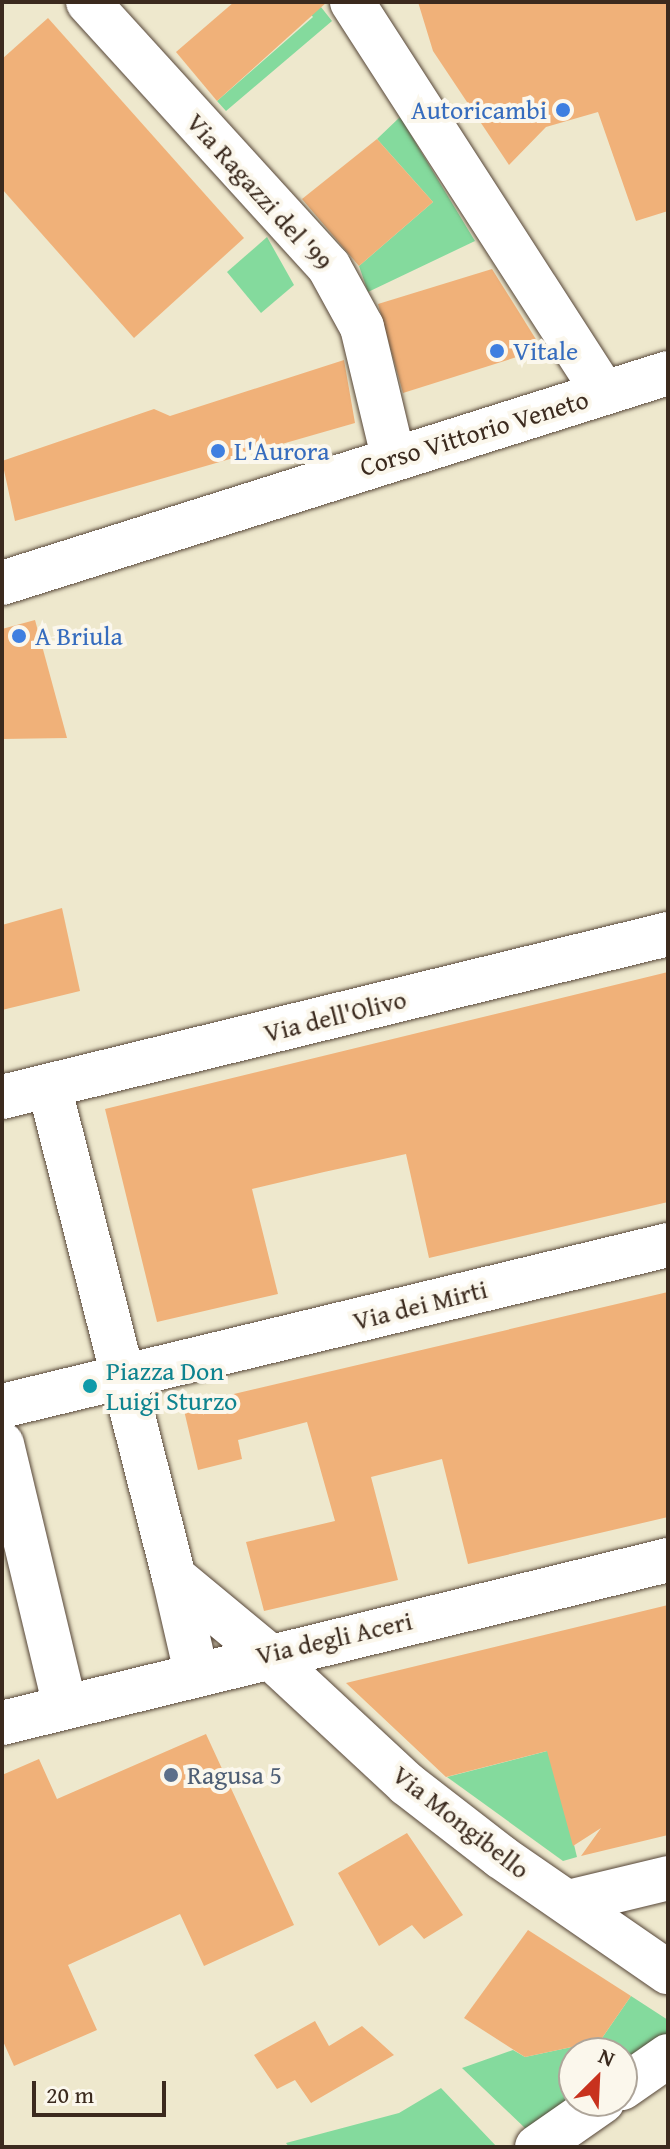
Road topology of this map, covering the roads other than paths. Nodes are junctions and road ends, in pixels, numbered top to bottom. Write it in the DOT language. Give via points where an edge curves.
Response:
graph roads {
  1 [pos="88,2"];
  2 [pos="352,2"];
  3 [pos="668,373"];
  4 [pos="604,393"];
  5 [pos="393,456"];
  6 [pos="2,567"];
  7 [pos="51,568"];
  8 [pos="2,583"];
  9 [pos="668,934"];
  10 [pos="49,1086"];
  11 [pos="2,1097"];
  12 [pos="668,1245"];
  13 [pos="119,1378"];
  14 [pos="2,1406"];
  15 [pos="2,1444"];
  16 [pos="668,1560"];
  17 [pos="174,1577"];
  18 [pos="267,1654"];
  19 [pos="196,1672"];
  20 [pos="65,1706"];
  21 [pos="2,1723"];
  22 [pos="668,1878"];
  23 [pos="569,1902"];
  24 [pos="668,1972"];
  25 [pos="668,2056"];
  26 [pos="638,2077"];
  27 [pos="580,2117"];
  28 [pos="537,2147"];
  1 -- 5 [label="street, Via Ragazzi del '99" via="329,267 362,327"];
  2 -- 4 [label="street"];
  3 -- 4 [label="street, Corso Vittorio Veneto"];
  4 -- 5 [label="street, Corso Vittorio Veneto"];
  5 -- 7 [label="street, Corso Vittorio Veneto"];
  6 -- 7 [label="street, Corso Vittorio Veneto"];
  7 -- 8 [label="street, Corso Vittorio Veneto"];
  9 -- 10 [label="street, Via dell'Olivo"];
  10 -- 11 [label="street, Via dell'Olivo"];
  10 -- 13 [label="street"];
  12 -- 13 [label="street, Via dei Mirti"];
  13 -- 14 [label="street, Via dei Mirti"];
  13 -- 17 [label="street"];
  15 -- 20 [label="street"];
  16 -- 18 [label="street, Via degli Aceri"];
  17 -- 18 [label="street, Via Mongibello"];
  17 -- 19 [label="street"];
  18 -- 19 [label="street, Via degli Aceri"];
  18 -- 23 [label="street, Via Mongibello" via="407,1784"];
  19 -- 20 [label="street, Via degli Aceri"];
  20 -- 21 [label="street, Via degli Aceri"];
  22 -- 23 [label="street"];
  23 -- 24 [label="street, Via Mongibello"];
  25 -- 26 [label="street"];
  27 -- 28 [label="street"];
}
